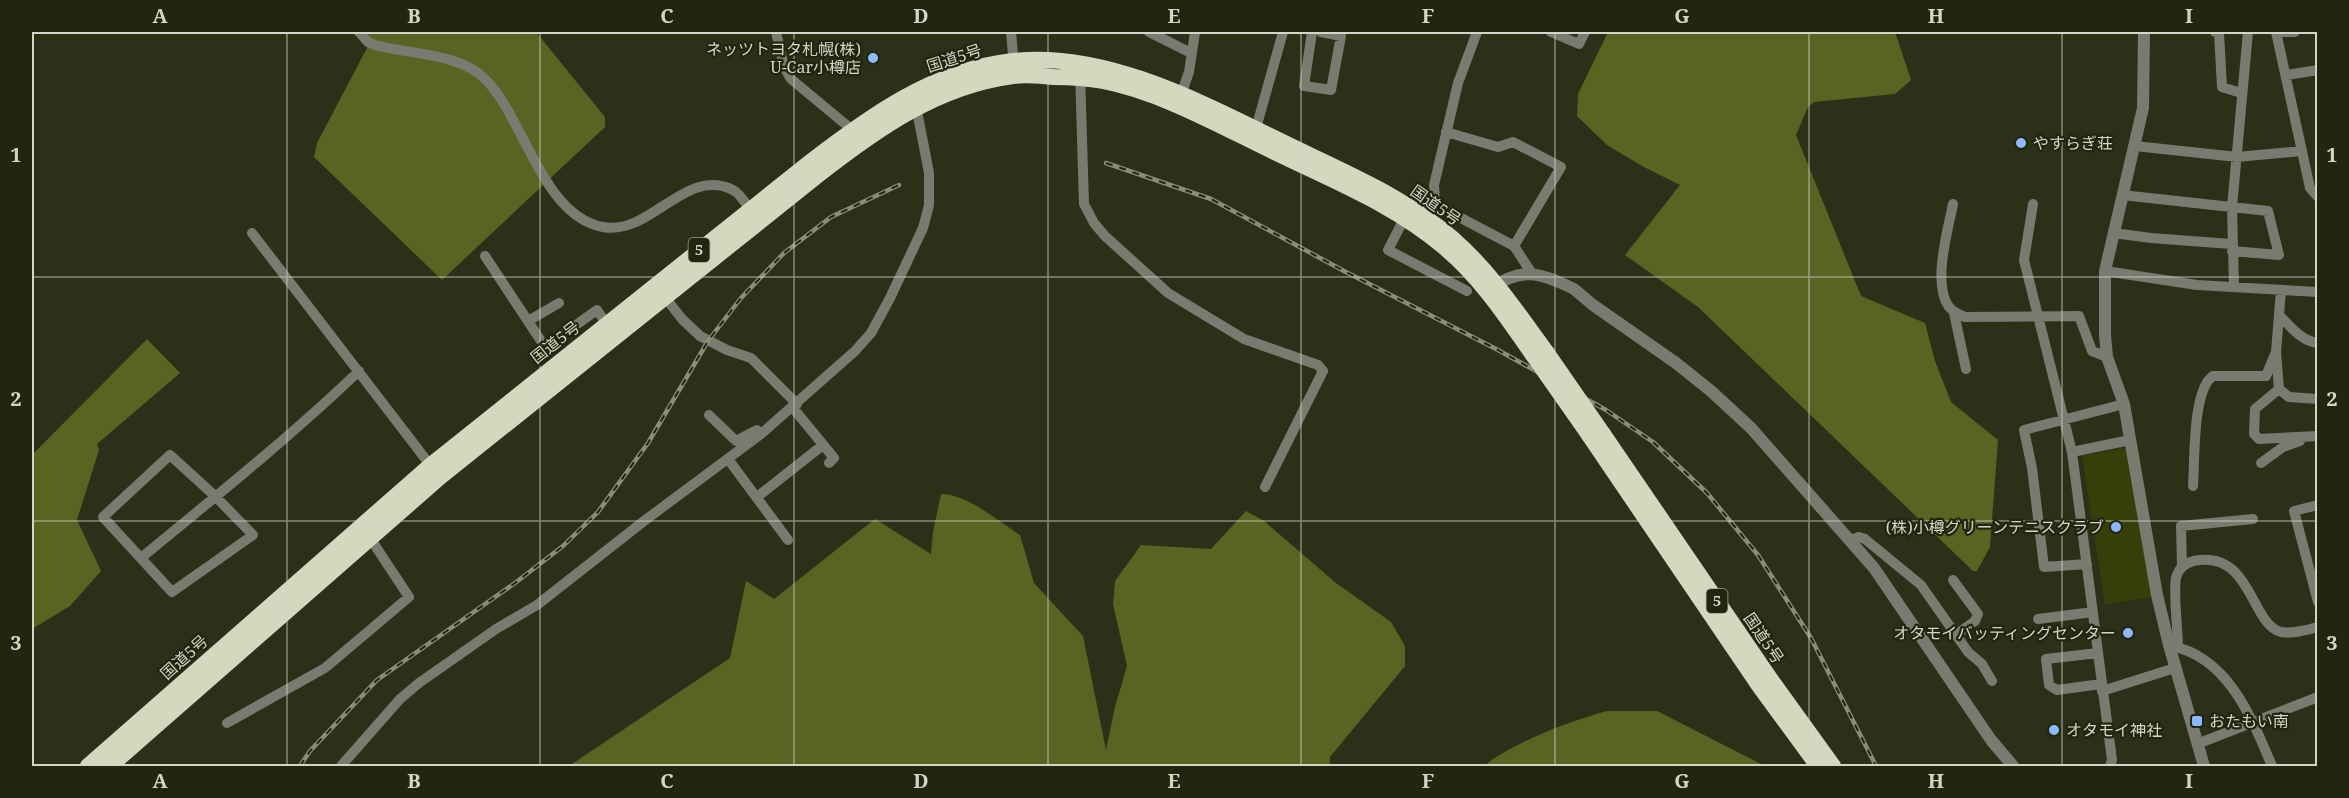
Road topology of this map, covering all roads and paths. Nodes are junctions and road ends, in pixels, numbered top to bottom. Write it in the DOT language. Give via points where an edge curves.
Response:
graph roads {
  1 [pos="359,32"];
  2 [pos="776,32"];
  3 [pos="1011,32"];
  4 [pos="1149,32"];
  5 [pos="1195,32"];
  6 [pos="1283,32"];
  7 [pos="1312,32"];
  8 [pos="1322,32"];
  9 [pos="1477,32"];
  10 [pos="1551,32"];
  11 [pos="1585,32"];
  12 [pos="2144,32"];
  13 [pos="2215,32"];
  14 [pos="2248,32"];
  15 [pos="2277,32"];
  16 [pos="2295,32"];
  17 [pos="1191,53"];
  18 [pos="1015,68"];
  19 [pos="1080,70"];
  20 [pos="2318,70"];
  21 [pos="2287,75"];
  22 [pos="2241,93"];
  23 [pos="1179,100"];
  24 [pos="914,107"];
  25 [pos="1446,132"];
  26 [pos="857,135"];
  27 [pos="1253,135"];
  28 [pos="2135,146"];
  29 [pos="2302,151"];
  30 [pos="2237,158"];
  31 [pos="2122,195"];
  32 [pos="2318,197"];
  33 [pos="1953,204"];
  34 [pos="2033,204"];
  35 [pos="2232,207"];
  36 [pos="1407,212"];
  37 [pos="755,215"];
  38 [pos="252,233"];
  39 [pos="2113,233"];
  40 [pos="1514,246"];
  41 [pos="2232,247"];
  42 [pos="485,256"];
  43 [pos="2105,271"];
  44 [pos="1533,275"];
  45 [pos="2234,287"];
  46 [pos="1492,288"];
  47 [pos="660,290"];
  48 [pos="2281,290"];
  49 [pos="1467,291"];
  50 [pos="2318,292"];
  51 [pos="559,303"];
  52 [pos="1954,313"];
  53 [pos="2279,315"];
  54 [pos="2038,317"];
  55 [pos="528,321"];
  56 [pos="611,330"];
  57 [pos="2318,343"];
  58 [pos="2276,352"];
  59 [pos="2107,357"];
  60 [pos="1966,369"];
  61 [pos="359,371"];
  62 [pos="2279,389"];
  63 [pos="2318,399"];
  64 [pos="2124,404"];
  65 [pos="795,406"];
  66 [pos="710,415"];
  67 [pos="2063,420"];
  68 [pos="761,434"];
  69 [pos="1596,435"];
  70 [pos="2314,437"];
  71 [pos="2130,440"];
  72 [pos="823,445"];
  73 [pos="2072,452"];
  74 [pos="728,459"];
  75 [pos="829,463"];
  76 [pos="2261,463"];
  77 [pos="436,471"];
  78 [pos="2193,486"];
  79 [pos="1264,487"];
  80 [pos="215,496"];
  81 [pos="757,497"];
  82 [pos="2318,506"];
  83 [pos="2253,519"];
  84 [pos="366,531"];
  85 [pos="788,540"];
  86 [pos="1851,540"];
  87 [pos="141,558"];
  88 [pos="2087,564"];
  89 [pos="2182,566"];
  90 [pos="1953,580"];
  91 [pos="2318,603"];
  92 [pos="2093,612"];
  93 [pos="2038,619"];
  94 [pos="2318,627"];
  95 [pos="1958,634"];
  96 [pos="2173,646"];
  97 [pos="2097,653"];
  98 [pos="2175,668"];
  99 [pos="1992,681"];
  100 [pos="2102,688"];
  101 [pos="2318,697"];
  102 [pos="2253,721"];
  103 [pos="227,723"];
  104 [pos="2198,744"];
  105 [pos="88,766"];
  106 [pos="110,766"];
  107 [pos="341,766"];
  108 [pos="1818,766"];
  109 [pos="1833,766"];
  110 [pos="2013,766"];
  111 [pos="2110,766"];
  112 [pos="2204,766"];
  113 [pos="2272,766"];
  1 -- 37 [label="street" via="369,43 446,59 486,79 505,104 557,195 589,223 605,228 641,221 686,191 703,186 734,191"];
  2 -- 26 [label="street" via="784,67 791,79"];
  3 -- 18 [label="street"];
  4 -- 17 [label="street"];
  5 -- 17 [label="street"];
  6 -- 27 [label="street"];
  7 -- 8 [label="street" via="1304,86 1331,90 1341,36"];
  9 -- 25 [label="street" via="1458,83"];
  10 -- 11 [label="street" via="1579,44"];
  12 -- 28 [label="street" via="2144,99"];
  13 -- 22 [label="street" via="2219,33 2223,87"];
  14 -- 22 [label="street"];
  15 -- 16 [label="street"];
  15 -- 21 [label="street"];
  17 -- 23 [label="street"];
  18 -- 19 [label="highway, 国道5号 / 5"];
  18 -- 24 [label="highway, 国道5号 / 5"];
  18 -- 26 [label="highway, 国道5号 / 5" via="980,67 945,77 909,94"];
  19 -- 23 [label="highway, 国道5号 / 5" via="1132,76"];
  19 -- 79 [label="street" via="1084,204 1094,223 1168,293 1200,314 1244,339 1318,365 1323,371"];
  20 -- 21 [label="street"];
  21 -- 29 [label="street"];
  22 -- 30 [label="street"];
  23 -- 27 [label="highway, 国道5号 / 5"];
  24 -- 26 [label="highway, 国道5号 / 5"];
  24 -- 65 [label="street" via="929,172 929,205 923,228 871,333"];
  25 -- 40 [label="street" via="1434,185 1435,201"];
  25 -- 40 [label="street" via="1498,147 1513,142 1561,167"];
  26 -- 37 [label="highway, 国道5号 / 5"];
  27 -- 36 [label="highway, 国道5号 / 5"];
  28 -- 30 [label="street"];
  28 -- 31 [label="street"];
  29 -- 30 [label="street"];
  29 -- 32 [label="street" via="2310,188"];
  30 -- 35 [label="street"];
  31 -- 35 [label="street"];
  31 -- 39 [label="street"];
  33 -- 52 [label="street" via="1942,279 1943,294"];
  34 -- 54 [label="street" via="2024,260"];
  35 -- 41 [label="street"];
  35 -- 41 [label="street" via="2268,211 2279,255"];
  36 -- 46 [label="highway, 国道5号 / 5" via="1453,238"];
  36 -- 49 [label="street" via="1388,250"];
  37 -- 47 [label="highway, 国道5号 / 5"];
  38 -- 61 [label="street"];
  39 -- 41 [label="street"];
  39 -- 43 [label="street"];
  40 -- 44 [label="street"];
  41 -- 45 [label="street"];
  42 -- 55 [label="street"];
  43 -- 45 [label="street"];
  43 -- 59 [label="street"];
  44 -- 46 [label="street" via="1509,276"];
  44 -- 86 [label="street" via="1574,289 1711,391 1751,428"];
  45 -- 48 [label="street"];
  46 -- 69 [label="highway, 国道5号 / 5, bridge"];
  47 -- 56 [label="highway, 国道5号 / 5"];
  47 -- 65 [label="street" via="700,336 751,358"];
  48 -- 50 [label="street"];
  48 -- 53 [label="street"];
  51 -- 55 [label="street"];
  52 -- 54 [label="street"];
  52 -- 60 [label="street"];
  53 -- 57 [label="street" via="2300,336"];
  53 -- 58 [label="street"];
  54 -- 59 [label="street" via="2079,316 2092,351"];
  54 -- 67 [label="street"];
  55 -- 56 [label="street" via="544,347 597,310"];
  56 -- 77 [label="highway, 国道5号 / 5"];
  58 -- 62 [label="street"];
  58 -- 78 [label="street" via="2266,376 2213,376 2207,380 2201,395"];
  59 -- 64 [label="street"];
  61 -- 77 [label="street"];
  61 -- 80 [label="street"];
  62 -- 63 [label="street" via="2289,397"];
  62 -- 70 [label="street" via="2255,409 2254,434 2259,439"];
  64 -- 67 [label="street"];
  64 -- 71 [label="street"];
  65 -- 68 [label="street"];
  65 -- 72 [label="street"];
  66 -- 68 [label="street" via="736,441 757,430"];
  67 -- 73 [label="street"];
  67 -- 88 [label="street" via="2024,430 2044,567"];
  68 -- 74 [label="street"];
  69 -- 108 [label="highway, 国道5号 / 5" via="1760,687"];
  69 -- 109 [label="highway, 国道5号 / 5"];
  70 -- 76 [label="street" via="2283,447"];
  71 -- 73 [label="street"];
  71 -- 96 [label="street" via="2157,595"];
  72 -- 75 [label="street" via="834,458"];
  72 -- 81 [label="street"];
  73 -- 88 [label="street"];
  74 -- 81 [label="street"];
  74 -- 107 [label="street" via="537,605 419,683"];
  77 -- 84 [label="highway, 国道5号 / 5"];
  80 -- 87 [label="street"];
  80 -- 87 [label="street" via="252,535 172,592"];
  80 -- 87 [label="street" via="170,454 103,517"];
  81 -- 85 [label="street"];
  82 -- 91 [label="street" via="2294,511"];
  83 -- 89 [label="street" via="2181,526"];
  84 -- 103 [label="street" via="409,597 325,668"];
  84 -- 105 [label="highway, 国道5号 / 5"];
  84 -- 106 [label="highway, 国道5号 / 5"];
  86 -- 95 [label="street" via="1865,539 1921,585"];
  86 -- 110 [label="street"];
  88 -- 92 [label="street"];
  89 -- 94 [label="street" via="2191,561 2222,562 2243,581 2270,625 2281,632"];
  89 -- 96 [label="street" via="2176,577"];
  90 -- 95 [label="street" via="1978,614"];
  92 -- 93 [label="street"];
  92 -- 97 [label="street"];
  95 -- 99 [label="street"];
  96 -- 98 [label="street"];
  96 -- 102 [label="street" via="2196,656 2225,678"];
  97 -- 100 [label="street"];
  97 -- 100 [label="street" via="2046,659 2049,685 2057,690"];
  98 -- 100 [label="street"];
  98 -- 104 [label="street"];
  100 -- 111 [label="street"];
  101 -- 102 [label="street"];
  102 -- 104 [label="street"];
  102 -- 113 [label="street"];
  104 -- 112 [label="street"];
}
